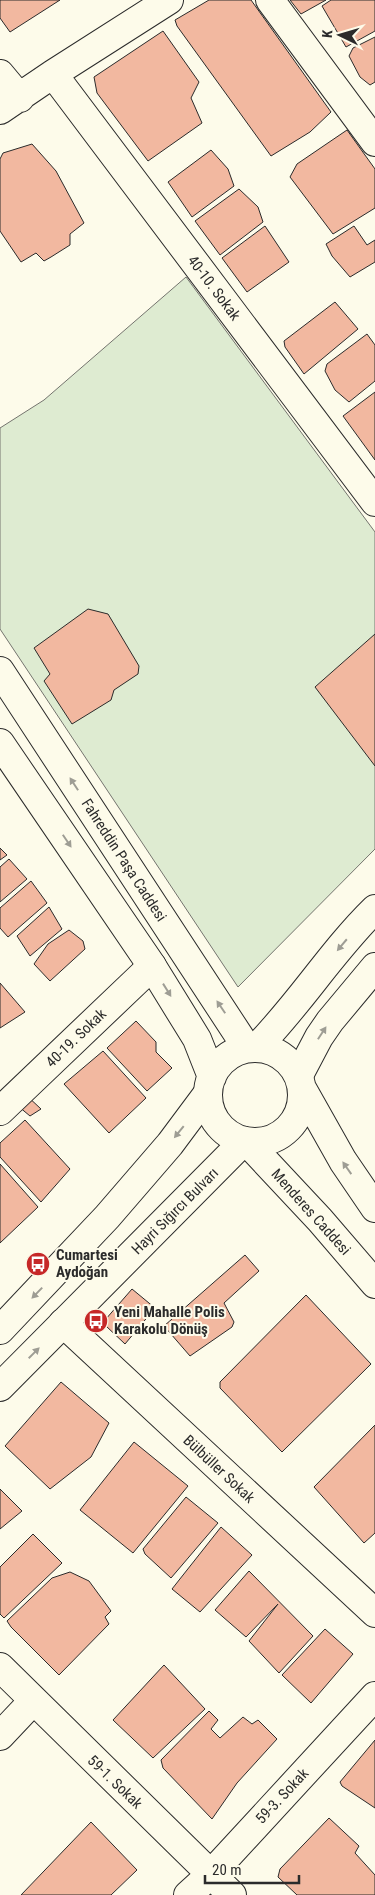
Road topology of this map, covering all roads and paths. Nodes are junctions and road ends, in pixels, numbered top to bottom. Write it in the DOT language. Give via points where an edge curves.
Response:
graph roads {
  1 [pos="169,0"];
  2 [pos="270,0"];
  3 [pos="0,74"];
  4 [pos="53,74"];
  5 [pos="10,104"];
  6 [pos="375,142"];
  7 [pos="375,502"];
  8 [pos="0,671"];
  9 [pos="3,753"];
  10 [pos="375,909"];
  11 [pos="152,966"];
  12 [pos="375,967"];
  13 [pos="251,1048"];
  14 [pos="301,1083"];
  15 [pos="210,1085"];
  16 [pos="0,1111"];
  17 [pos="245,1141"];
  18 [pos="375,1208"];
  19 [pos="375,1284"];
  20 [pos="63,1323"];
  21 [pos="0,1330"];
  22 [pos="0,1387"];
  23 [pos="375,1613"];
  24 [pos="0,1667"];
  25 [pos="375,1696"];
  26 [pos="33,1701"];
  27 [pos="0,1736"];
  28 [pos="210,1875"];
  29 [pos="188,1895"];
  30 [pos="232,1895"];
  1 -- 4 [label="street"];
  2 -- 6 [label="street"];
  3 -- 5 [label="street"];
  4 -- 5 [label="street"];
  4 -- 7 [label="street, 40-10. Sokak"];
  13 -- 8 [label="street, Fahreddin Paşa Caddesi, one-way"];
  9 -- 11 [label="street, one-way"];
  10 -- 13 [label="street, one-way" via="344,942 276,1027"];
  11 -- 15 [label="street, one-way" via="197,1039"];
  11 -- 16 [label="street, 40-19. Sokak"];
  14 -- 12 [label="street, one-way" via="319,1037"];
  13 -- 14 [label="street" via="277,1053 290,1062"];
  13 -- 15 [label="street" via="232,1054 220,1064"];
  14 -- 17 [label="street" via="302,1103 292,1126 283,1134 265,1141"];
  18 -- 14 [label="street, one-way" via="343,1161"];
  15 -- 17 [label="street" via="209,1106 214,1119 234,1138"];
  15 -- 21 [label="street, one-way" via="170,1144 107,1217"];
  17 -- 19 [label="street, Menderes Caddesi"];
  17 -- 20 [label="street, Hayri Sığırcı Bulvarı"];
  22 -- 20 [label="street, Hayri Sığırcı Bulvarı, one-way"];
  20 -- 23 [label="street, Bülbüller Sokak"];
  24 -- 26 [label="street, 59-1. Sokak"];
  25 -- 28 [label="street, 59-3. Sokak"];
  26 -- 27 [label="street"];
  26 -- 28 [label="street, 59-1. Sokak"];
  28 -- 29 [label="street, 59-3. Sokak"];
  28 -- 30 [label="street, 59-1. Sokak"];
}
